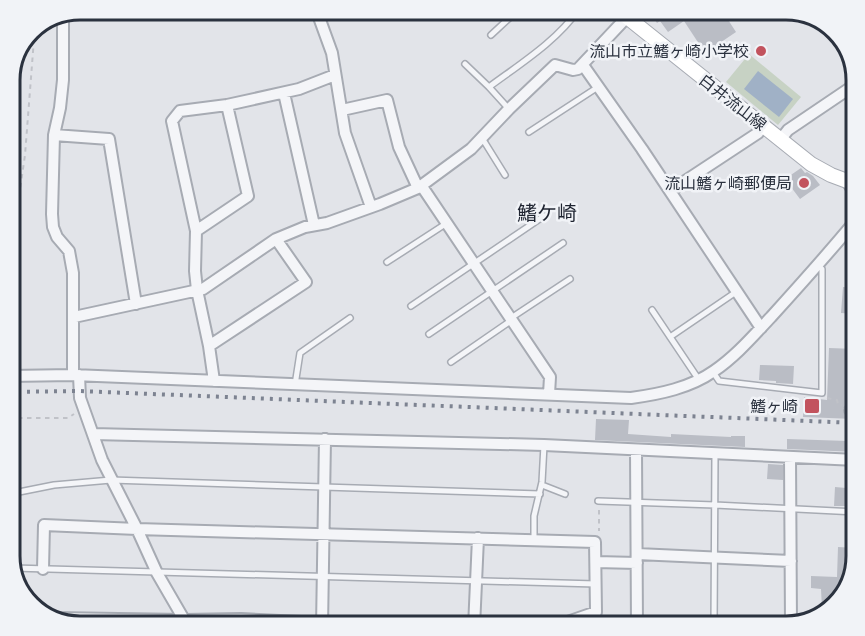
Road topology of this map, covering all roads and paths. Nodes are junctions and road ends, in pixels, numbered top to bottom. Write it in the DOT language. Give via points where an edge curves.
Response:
graph roads {
  1 [pos="320,20"];
  2 [pos="507,20"];
  3 [pos="571,20"];
  4 [pos="620,20"];
  5 [pos="637,20"];
  6 [pos="63,22"];
  7 [pos="491,35"];
  8 [pos="33,42"];
  9 [pos="465,64"];
  10 [pos="583,65"];
  11 [pos="335,75"];
  12 [pos="599,86"];
  13 [pos="489,87"];
  14 [pos="846,91"];
  15 [pos="284,93"];
  16 [pos="227,105"];
  17 [pos="509,109"];
  18 [pos="342,110"];
  19 [pos="763,125"];
  20 [pos="530,132"];
  21 [pos="54,135"];
  22 [pos="482,138"];
  23 [pos="781,139"];
  24 [pos="506,175"];
  25 [pos="846,178"];
  26 [pos="419,186"];
  27 [pos="20,189"];
  28 [pos="670,191"];
  29 [pos="371,207"];
  30 [pos="544,216"];
  31 [pos="447,223"];
  32 [pos="314,225"];
  33 [pos="196,231"];
  34 [pos="846,232"];
  35 [pos="276,239"];
  36 [pos="563,243"];
  37 [pos="387,262"];
  38 [pos="474,263"];
  39 [pos="818,266"];
  40 [pos="570,279"];
  41 [pos="197,290"];
  42 [pos="493,290"];
  43 [pos="736,292"];
  44 [pos="136,304"];
  45 [pos="411,306"];
  46 [pos="652,310"];
  47 [pos="74,317"];
  48 [pos="350,318"];
  49 [pos="512,319"];
  50 [pos="761,328"];
  51 [pos="429,334"];
  52 [pos="670,337"];
  53 [pos="209,346"];
  54 [pos="451,362"];
  55 [pos="713,372"];
  56 [pos="76,375"];
  57 [pos="20,376"];
  58 [pos="699,380"];
  59 [pos="214,381"];
  60 [pos="295,385"];
  61 [pos="822,393"];
  62 [pos="549,394"];
  63 [pos="846,405"];
  64 [pos="84,408"];
  65 [pos="20,418"];
  66 [pos="93,434"];
  67 [pos="325,439"];
  68 [pos="544,446"];
  69 [pos="636,450"];
  70 [pos="714,454"];
  71 [pos="790,457"];
  72 [pos="846,460"];
  73 [pos="111,480"];
  74 [pos="542,485"];
  75 [pos="324,488"];
  76 [pos="20,492"];
  77 [pos="540,494"];
  78 [pos="565,494"];
  79 [pos="598,501"];
  80 [pos="636,502"];
  81 [pos="715,504"];
  82 [pos="791,508"];
  83 [pos="846,511"];
  84 [pos="137,529"];
  85 [pos="324,534"];
  86 [pos="478,538"];
  87 [pos="534,540"];
  88 [pos="595,542"];
  89 [pos="714,558"];
  90 [pos="637,559"];
  91 [pos="791,561"];
  92 [pos="596,562"];
  93 [pos="21,568"];
  94 [pos="43,569"];
  95 [pos="157,573"];
  96 [pos="323,577"];
  97 [pos="476,582"];
  98 [pos="596,585"];
  99 [pos="182,616"];
  100 [pos="322,616"];
  101 [pos="474,616"];
  102 [pos="585,616"];
  103 [pos="637,616"];
  104 [pos="714,616"];
  105 [pos="791,616"];
  1 -- 11 [label="street" via="332,52"];
  2 -- 7 [label="lane"];
  3 -- 13 [label="lane"];
  4 -- 10 [label="street"];
  5 -- 19 [label="main road, 白井流山線"];
  6 -- 21 [label="street" via="63,80"];
  8 -- 27 [label="path"];
  9 -- 13 [label="lane"];
  10 -- 12 [label="street"];
  10 -- 17 [label="street" via="573,70 555,64"];
  11 -- 15 [label="street"];
  11 -- 18 [label="street"];
  12 -- 20 [label="lane"];
  12 -- 28 [label="street"];
  13 -- 17 [label="lane"];
  14 -- 23 [label="street" via="788,130"];
  15 -- 16 [label="street"];
  15 -- 32 [label="street"];
  16 -- 33 [label="street" via="248,196"];
  16 -- 33 [label="street" via="180,111 172,121"];
  17 -- 22 [label="street"];
  18 -- 26 [label="street" via="387,100 399,147"];
  18 -- 29 [label="street" via="345,134"];
  19 -- 23 [label="main road, 白井流山線"];
  19 -- 28 [label="street" via="758,133"];
  21 -- 44 [label="street" via="109,139"];
  21 -- 47 [label="street" via="53,221 57,237 69,252"];
  22 -- 24 [label="lane"];
  22 -- 26 [label="street"];
  23 -- 25 [label="main road, 白井流山線" via="811,164"];
  26 -- 29 [label="street"];
  26 -- 31 [label="street"];
  28 -- 43 [label="street"];
  29 -- 32 [label="street"];
  30 -- 38 [label="lane"];
  31 -- 37 [label="lane"];
  31 -- 38 [label="street"];
  32 -- 35 [label="street"];
  33 -- 41 [label="street"];
  34 -- 39 [label="street"];
  35 -- 41 [label="street"];
  35 -- 53 [label="street" via="306,282"];
  36 -- 42 [label="lane"];
  38 -- 42 [label="street"];
  38 -- 45 [label="lane"];
  39 -- 50 [label="street"];
  39 -- 61 [label="lane" via="822,269"];
  40 -- 49 [label="lane"];
  41 -- 44 [label="street"];
  41 -- 53 [label="street"];
  42 -- 49 [label="street"];
  42 -- 51 [label="lane"];
  43 -- 50 [label="street"];
  43 -- 52 [label="lane"];
  44 -- 47 [label="street"];
  46 -- 52 [label="lane"];
  47 -- 56 [label="street"];
  48 -- 60 [label="lane" via="300,353"];
  49 -- 54 [label="lane"];
  49 -- 62 [label="street" via="550,377"];
  50 -- 55 [label="street"];
  52 -- 58 [label="lane"];
  53 -- 59 [label="street"];
  55 -- 58 [label="street"];
  55 -- 61 [label="lane" via="719,381"];
  56 -- 57 [label="street"];
  56 -- 59 [label="street"];
  56 -- 64 [label="street"];
  58 -- 62 [label="street" via="671,391 632,398"];
  59 -- 60 [label="street"];
  60 -- 62 [label="street"];
  61 -- 63 [label="path"];
  64 -- 65 [label="path" via="68,418"];
  64 -- 66 [label="street"];
  66 -- 67 [label="street"];
  66 -- 73 [label="street"];
  67 -- 68 [label="street"];
  67 -- 75 [label="street"];
  68 -- 69 [label="street"];
  68 -- 74 [label="lane"];
  69 -- 70 [label="street"];
  69 -- 80 [label="street"];
  70 -- 71 [label="street"];
  70 -- 81 [label="lane"];
  71 -- 72 [label="street"];
  71 -- 82 [label="street"];
  73 -- 75 [label="lane"];
  73 -- 76 [label="lane"];
  73 -- 84 [label="street"];
  74 -- 77 [label="lane"];
  74 -- 78 [label="lane"];
  75 -- 77 [label="lane"];
  75 -- 85 [label="street"];
  77 -- 87 [label="lane" via="534,516"];
  79 -- 80 [label="lane"];
  79 -- 88 [label="path" via="599,539"];
  80 -- 81 [label="lane"];
  80 -- 90 [label="street"];
  81 -- 82 [label="lane"];
  81 -- 89 [label="lane"];
  82 -- 83 [label="lane"];
  82 -- 91 [label="street"];
  84 -- 85 [label="street"];
  84 -- 94 [label="street" via="44,525"];
  84 -- 95 [label="street"];
  85 -- 86 [label="street"];
  85 -- 96 [label="street"];
  86 -- 87 [label="street"];
  86 -- 97 [label="street"];
  87 -- 88 [label="street"];
  88 -- 92 [label="street"];
  89 -- 90 [label="street"];
  89 -- 91 [label="street"];
  89 -- 104 [label="lane"];
  90 -- 92 [label="street"];
  90 -- 103 [label="street"];
  91 -- 105 [label="street"];
  92 -- 98 [label="street"];
  93 -- 94 [label="lane"];
  94 -- 95 [label="lane"];
  95 -- 96 [label="lane"];
  95 -- 99 [label="street"];
  96 -- 97 [label="lane"];
  96 -- 100 [label="street"];
  97 -- 98 [label="lane"];
  97 -- 101 [label="street"];
  98 -- 102 [label="street" via="596,612"];
}
